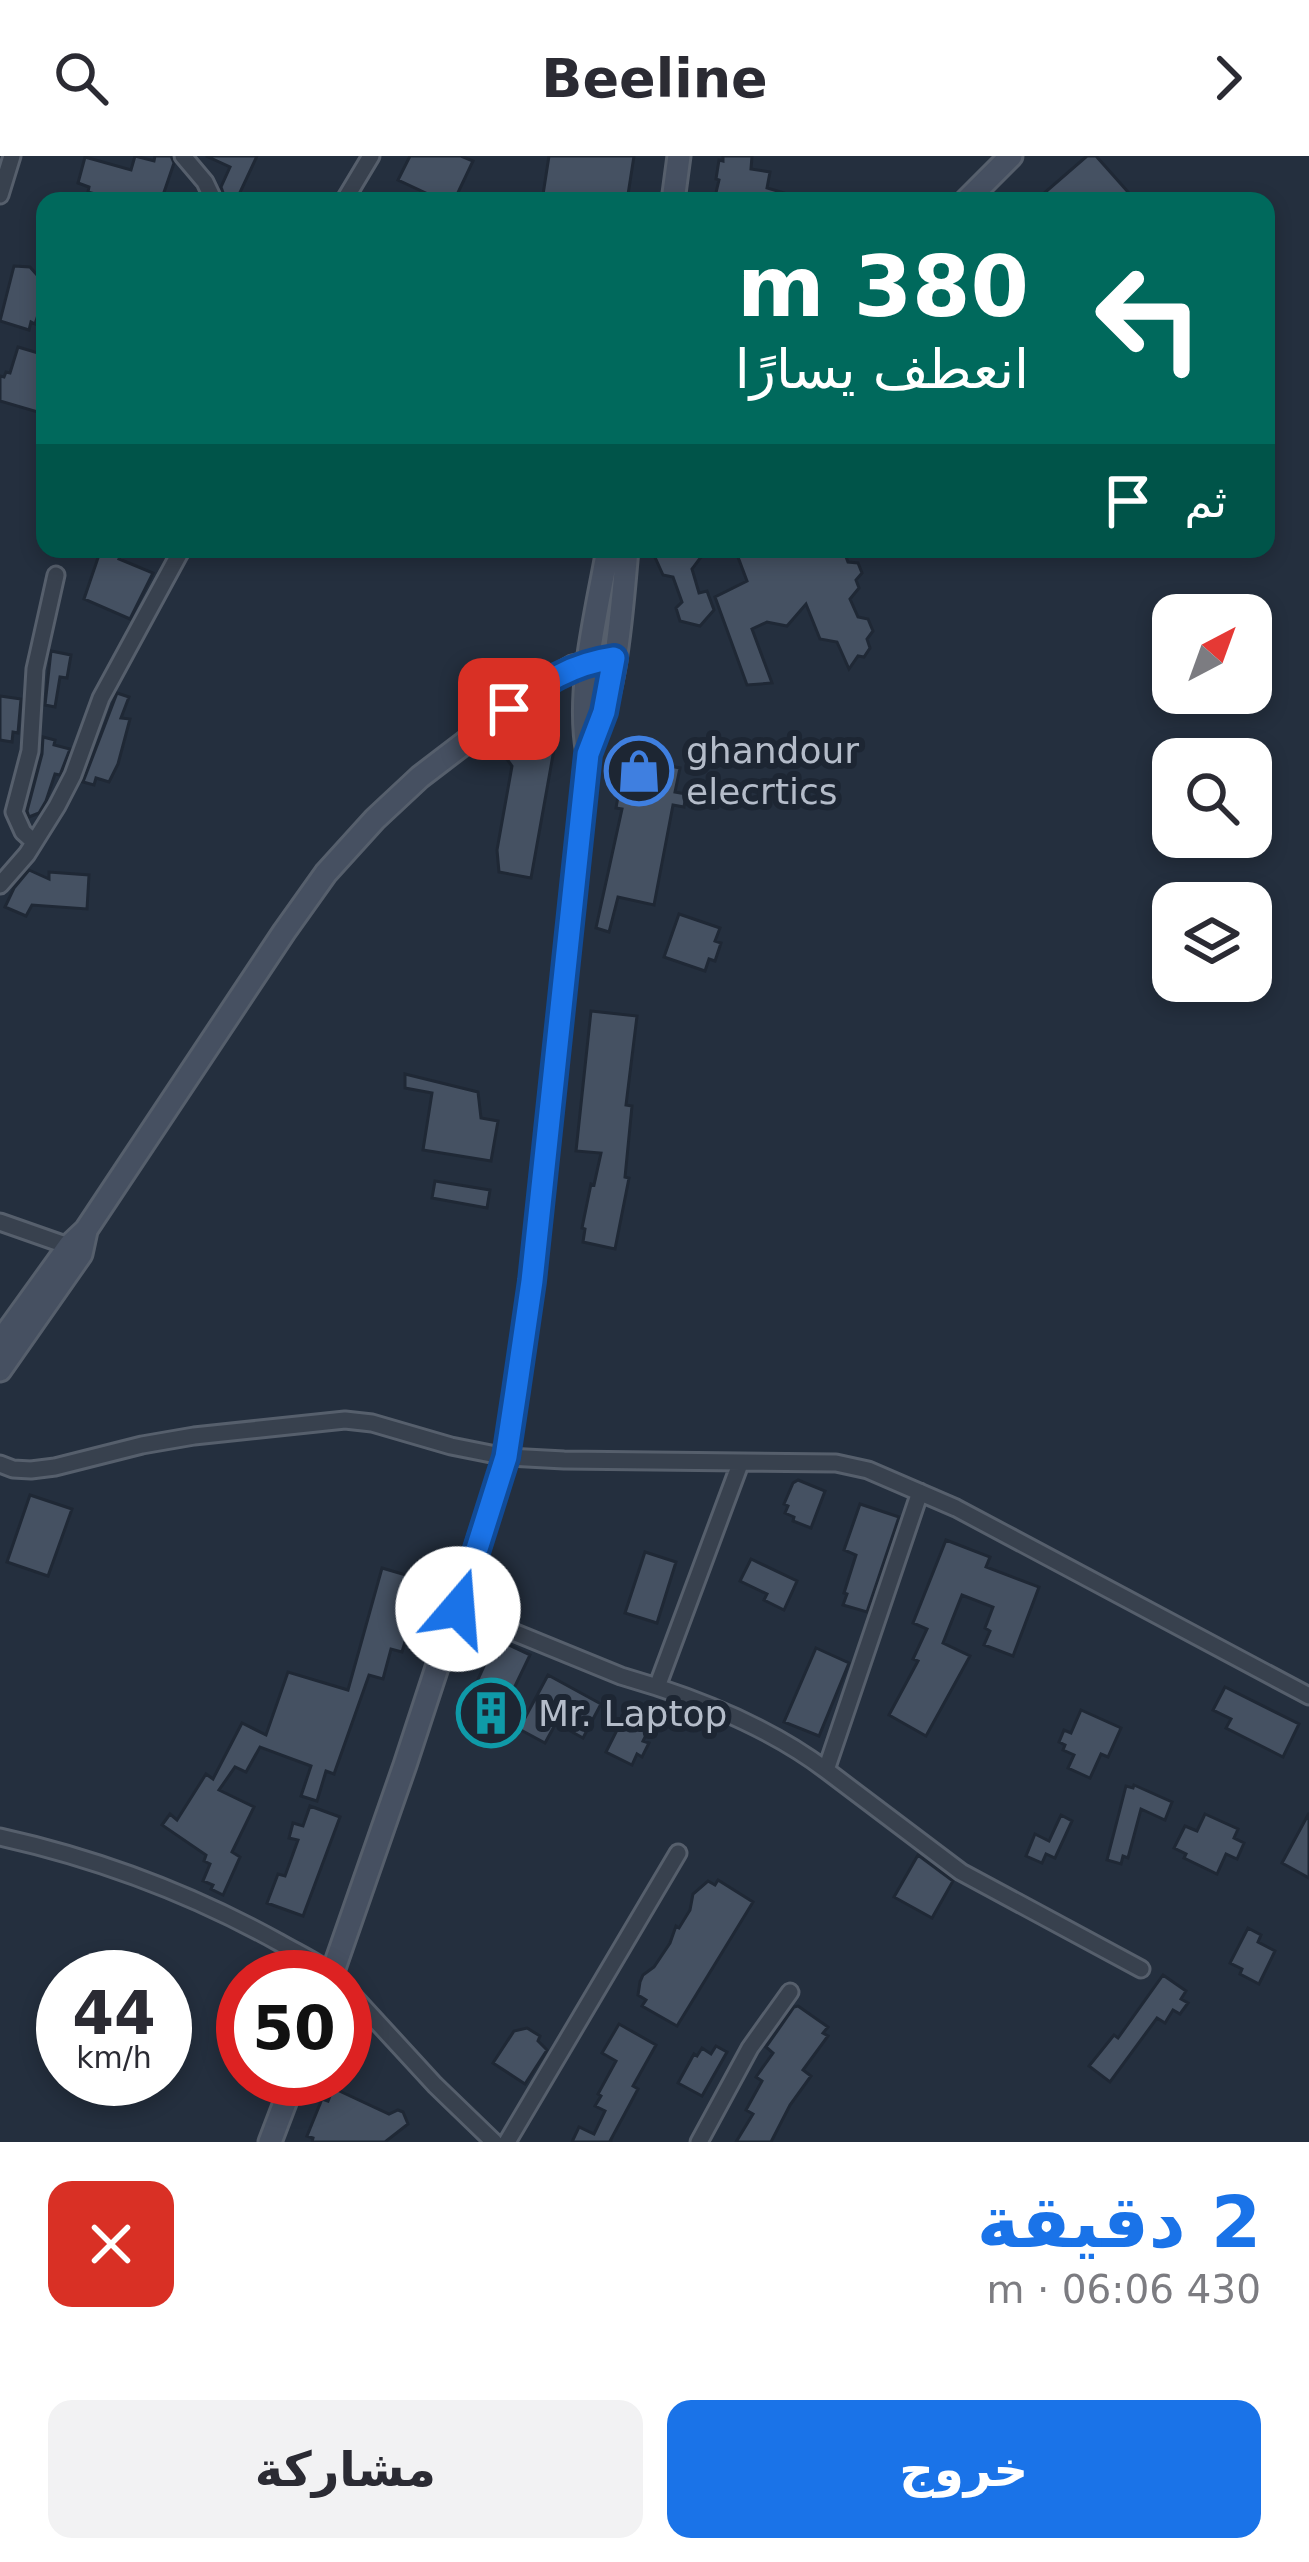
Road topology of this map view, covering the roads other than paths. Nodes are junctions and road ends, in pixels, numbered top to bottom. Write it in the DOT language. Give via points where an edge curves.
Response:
graph roads {
  1 [pos="12,156"];
  2 [pos="184,156"];
  3 [pos="371,156"];
  4 [pos="679,156"];
  5 [pos="1011,156"];
  6 [pos="210,192"];
  7 [pos="349,192"];
  8 [pos="674,192"];
  9 [pos="975,192"];
  10 [pos="0,194"];
  11 [pos="177,558"];
  12 [pos="617,558"];
  13 [pos="618,558"];
  14 [pos="56,575"];
  15 [pos="614,658"];
  16 [pos="589,662"];
  17 [pos="588,754"];
  18 [pos="34,842"];
  19 [pos="0,885"];
  20 [pos="0,1222"];
  21 [pos="79,1243"];
  22 [pos="0,1342"];
  23 [pos="0,1370"];
  24 [pos="506,1457"];
  25 [pos="0,1464"];
  26 [pos="740,1464"];
  27 [pos="920,1492"];
  28 [pos="458,1609"];
  29 [pos="657,1687"];
  30 [pos="1304,1690"];
  31 [pos="826,1770"];
  32 [pos="0,1837"];
  33 [pos="678,1853"];
  34 [pos="289,1950"];
  35 [pos="345,1950"];
  36 [pos="1141,1970"];
  37 [pos="790,1992"];
  38 [pos="372,2017"];
  39 [pos="284,2106"];
  40 [pos="270,2142"];
  41 [pos="494,2142"];
  42 [pos="507,2142"];
  43 [pos="699,2142"];
  1 -- 10 [label="street"];
  2 -- 6 [label="street"];
  3 -- 7 [label="street"];
  4 -- 8 [label="main road"];
  5 -- 9 [label="main road"];
  11 -- 18 [label="street"];
  12 -- 16 [label="main road"];
  13 -- 15 [label="main road"];
  14 -- 18 [label="street" via="14,812"];
  15 -- 16 [label="main road"];
  15 -- 17 [label="main road"];
  16 -- 17 [label="main road"];
  16 -- 21 [label="main road" via="535,689 420,777 326,874"];
  17 -- 24 [label="main road"];
  18 -- 19 [label="street"];
  20 -- 21 [label="street"];
  21 -- 22 [label="main road"];
  21 -- 23 [label="main road"];
  24 -- 25 [label="street" via="345,1420 194,1436 56,1467"];
  24 -- 26 [label="street"];
  24 -- 28 [label="main road"];
  26 -- 27 [label="street" via="836,1463"];
  26 -- 29 [label="street"];
  27 -- 30 [label="street"];
  27 -- 31 [label="street"];
  28 -- 29 [label="street"];
  28 -- 35 [label="main road"];
  29 -- 31 [label="street" via="787,1743"];
  31 -- 36 [label="street" via="961,1872"];
  32 -- 34 [label="street" via="158,1883"];
  33 -- 42 [label="street"];
  37 -- 43 [label="street"];
  38 -- 41 [label="street"];
  39 -- 40 [label="main road"];
}
